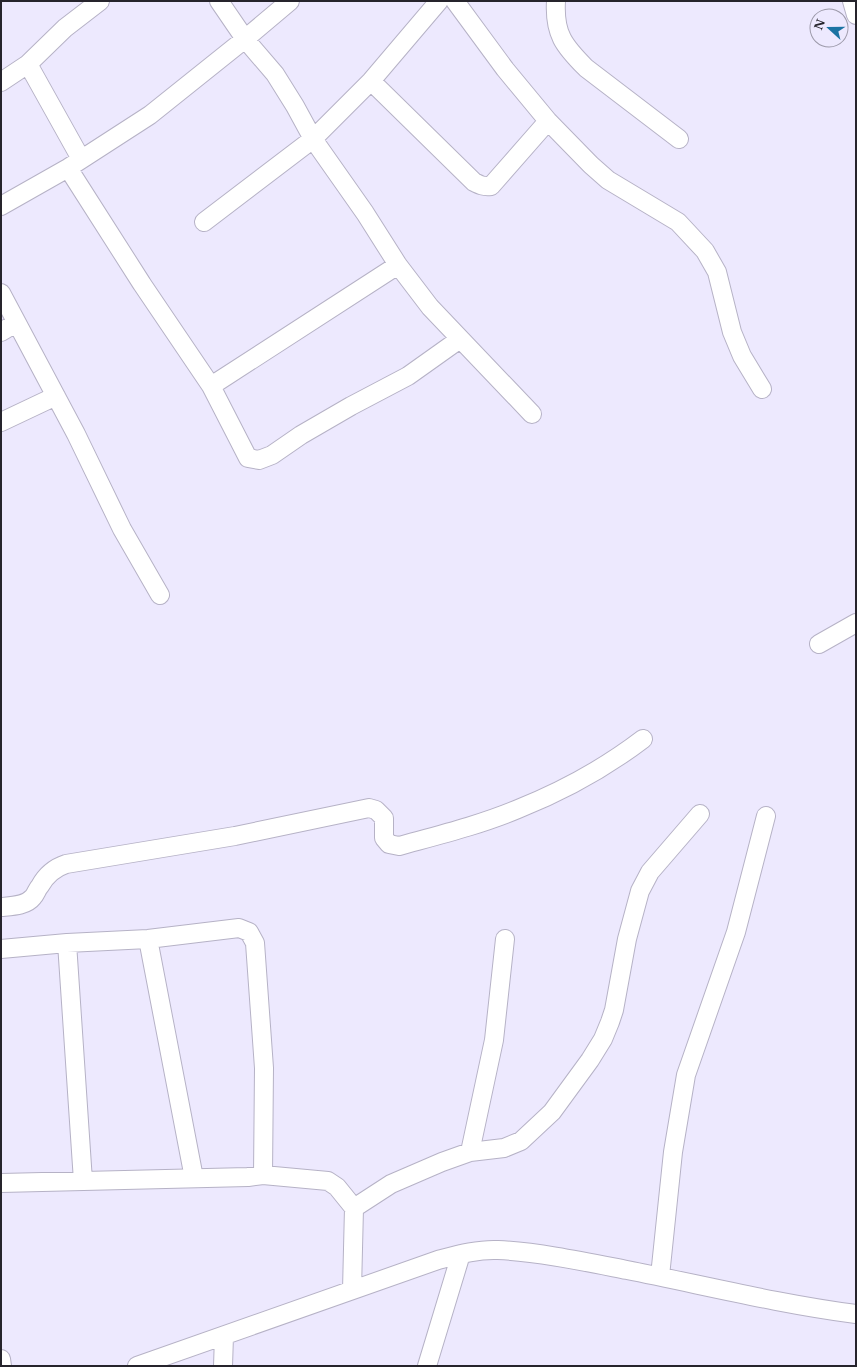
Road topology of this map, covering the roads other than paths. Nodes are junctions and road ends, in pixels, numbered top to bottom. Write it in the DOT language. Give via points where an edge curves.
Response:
graph roads {
  1 [pos="100,1"];
  2 [pos="218,1"];
  3 [pos="290,1"];
  4 [pos="439,1"];
  5 [pos="455,1"];
  6 [pos="556,1"];
  7 [pos="852,1"];
  8 [pos="856,15"];
  9 [pos="245,39"];
  10 [pos="28,64"];
  11 [pos="371,81"];
  12 [pos="1,82"];
  13 [pos="548,121"];
  14 [pos="313,139"];
  15 [pos="679,139"];
  16 [pos="75,163"];
  17 [pos="1,206"];
  18 [pos="204,222"];
  19 [pos="398,265"];
  20 [pos="1,293"];
  21 [pos="9,328"];
  22 [pos="460,339"];
  23 [pos="211,386"];
  24 [pos="762,389"];
  25 [pos="56,396"];
  26 [pos="532,414"];
  27 [pos="1,422"];
  28 [pos="160,595"];
  29 [pos="856,623"];
  30 [pos="819,644"];
  31 [pos="643,739"];
  32 [pos="700,814"];
  33 [pos="766,816"];
  34 [pos="1,907"];
  35 [pos="148,939"];
  36 [pos="505,939"];
  37 [pos="67,943"];
  38 [pos="1,949"];
  39 [pos="470,1152"];
  40 [pos="263,1175"];
  41 [pos="194,1178"];
  42 [pos="83,1181"];
  43 [pos="1,1183"];
  44 [pos="354,1208"];
  45 [pos="461,1254"];
  46 [pos="660,1276"];
  47 [pos="352,1290"];
  48 [pos="856,1314"];
  49 [pos="224,1336"];
  50 [pos="1,1359"];
  51 [pos="2,1366"];
  52 [pos="137,1366"];
  53 [pos="223,1366"];
  54 [pos="427,1366"];
  1 -- 10 [label="street" via="65,28"];
  2 -- 9 [label="street"];
  3 -- 9 [label="street"];
  4 -- 11 [label="street"];
  5 -- 13 [label="street" via="505,69"];
  6 -- 15 [label="street" via="555,18 558,31 574,56"];
  7 -- 8 [label="street"];
  9 -- 14 [label="street" via="275,74"];
  9 -- 16 [label="street" via="150,115"];
  10 -- 12 [label="street"];
  10 -- 16 [label="street"];
  11 -- 13 [label="street" via="481,186 491,186"];
  11 -- 14 [label="street"];
  13 -- 24 [label="street" via="608,180 678,222 705,251 717,272 732,332 742,356"];
  14 -- 18 [label="street"];
  14 -- 19 [label="street"];
  16 -- 17 [label="street"];
  16 -- 23 [label="street" via="142,284"];
  19 -- 22 [label="street"];
  19 -- 23 [label="street"];
  20 -- 21 [label="street"];
  21 -- 25 [label="street"];
  22 -- 23 [label="street" via="408,376 344,410 272,455 259,460 248,458 245,454"];
  22 -- 26 [label="street"];
  25 -- 27 [label="street"];
  25 -- 28 [label="street" via="122,529"];
  29 -- 30 [label="street"];
  31 -- 34 [label="street" via="587,777 562,790 482,822 399,846 389,844 384,838 384,818 376,810 369,808 235,836 66,864 51,872 34,897 27,902 17,906"];
  32 -- 39 [label="street" via="650,872 640,891 627,939 614,1010 603,1039 590,1060 552,1112 521,1141 504,1148"];
  33 -- 46 [label="street" via="736,932 686,1075 673,1152"];
  35 -- 37 [label="street"];
  35 -- 40 [label="street" via="239,928 249,932 255,943 264,1068"];
  35 -- 41 [label="street"];
  36 -- 39 [label="street" via="494,1040"];
  37 -- 38 [label="street"];
  37 -- 42 [label="street"];
  39 -- 44 [label="street" via="391,1184"];
  40 -- 41 [label="street"];
  40 -- 44 [label="street" via="328,1181 337,1187"];
  41 -- 42 [label="street"];
  42 -- 43 [label="street"];
  44 -- 47 [label="street"];
  45 -- 46 [label="street" via="497,1250 588,1262"];
  45 -- 47 [label="street"];
  45 -- 54 [label="street"];
  46 -- 48 [label="street"];
  47 -- 49 [label="street"];
  49 -- 52 [label="street"];
  49 -- 53 [label="street"];
  50 -- 51 [label="street"];
}
